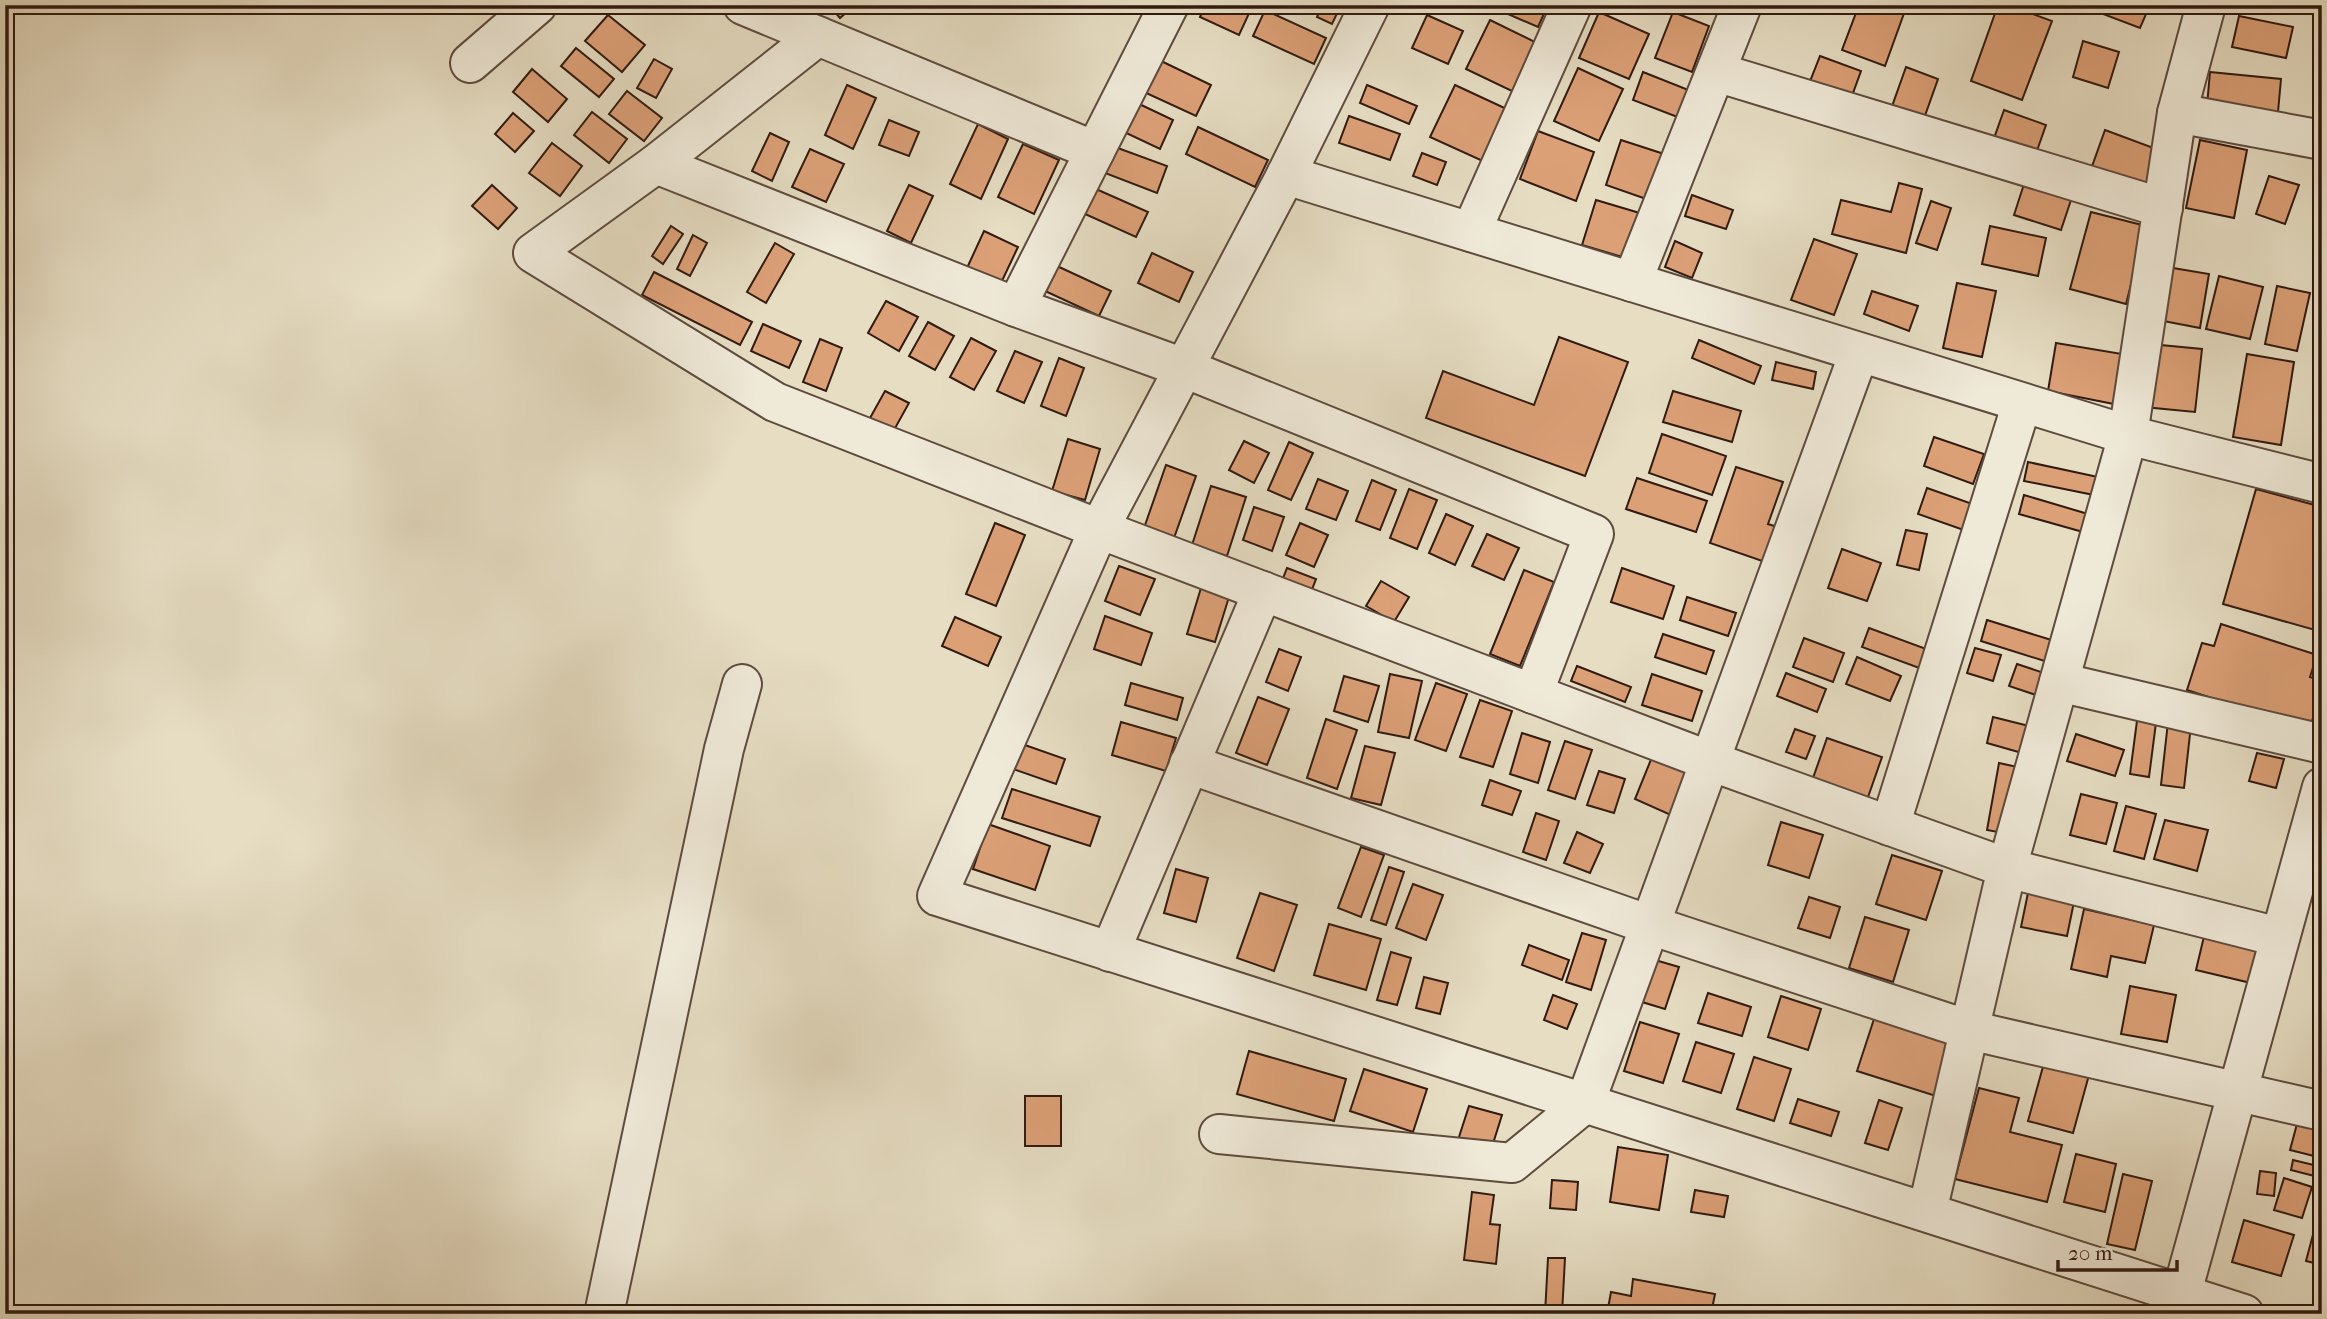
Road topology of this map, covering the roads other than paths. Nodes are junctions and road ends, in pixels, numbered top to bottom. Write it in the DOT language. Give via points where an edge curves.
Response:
graph roads {
  1 [pos="537,5"];
  2 [pos="743,5"];
  3 [pos="1169,5"];
  4 [pos="1370,5"];
  5 [pos="1572,5"];
  6 [pos="1742,5"];
  7 [pos="2206,5"];
  8 [pos="817,36"];
  9 [pos="470,63"];
  10 [pos="1716,72"];
  11 [pos="2177,113"];
  12 [pos="2322,140"];
  13 [pos="1095,151"];
  14 [pos="656,164"];
  15 [pos="1286,175"];
  16 [pos="2163,208"];
  17 [pos="1471,232"];
  18 [pos="1632,282"];
  19 [pos="1016,307"];
  20 [pos="1859,353"];
  21 [pos="1184,368"];
  22 [pos="2022,402"];
  23 [pos="2128,436"];
  24 [pos="2322,484"];
  25 [pos="1099,529"];
  26 [pos="1263,591"];
  27 [pos="2059,682"];
  28 [pos="742,684"];
  29 [pos="1533,694"];
  30 [pos="2322,744"];
  31 [pos="1710,761"];
  32 [pos="1189,764"];
  33 [pos="2322,787"];
  34 [pos="1890,826"];
  35 [pos="2007,868"];
  36 [pos="1650,925"];
  37 [pos="2279,937"];
  38 [pos="1110,951"];
  39 [pos="1969,1030"];
  40 [pos="2237,1091"];
  41 [pos="1585,1103"];
  42 [pos="2322,1111"];
  43 [pos="1219,1134"];
  44 [pos="1927,1212"];
  45 [pos="2179,1304"];
  46 [pos="604,1314"];
  47 [pos="2244,1314"];
  1 -- 9 [label="street"];
  2 -- 8 [label="street"];
  3 -- 13 [label="street"];
  4 -- 15 [label="street"];
  5 -- 17 [label="street"];
  6 -- 10 [label="street"];
  7 -- 11 [label="street"];
  8 -- 13 [label="street"];
  8 -- 14 [label="street"];
  10 -- 16 [label="street"];
  10 -- 18 [label="street"];
  11 -- 12 [label="street"];
  11 -- 16 [label="street"];
  13 -- 19 [label="street"];
  14 -- 19 [label="street"];
  14 -- 25 [label="street" via="533,253 775,402"];
  15 -- 17 [label="street"];
  15 -- 21 [label="street"];
  16 -- 23 [label="street"];
  17 -- 18 [label="street"];
  18 -- 20 [label="street"];
  19 -- 21 [label="street"];
  20 -- 22 [label="street"];
  20 -- 31 [label="street"];
  21 -- 25 [label="street"];
  21 -- 29 [label="street" via="1594,534"];
  22 -- 23 [label="street"];
  22 -- 34 [label="street"];
  23 -- 24 [label="street"];
  23 -- 27 [label="street"];
  25 -- 26 [label="street"];
  25 -- 38 [label="street" via="937,896"];
  26 -- 29 [label="street"];
  26 -- 32 [label="street"];
  27 -- 30 [label="street"];
  27 -- 35 [label="street"];
  28 -- 46 [label="street" via="724,749"];
  29 -- 31 [label="street"];
  31 -- 34 [label="street"];
  31 -- 36 [label="street"];
  32 -- 36 [label="street"];
  32 -- 38 [label="street"];
  33 -- 37 [label="street"];
  34 -- 35 [label="street"];
  35 -- 37 [label="street"];
  35 -- 39 [label="street"];
  36 -- 39 [label="street"];
  36 -- 41 [label="street"];
  37 -- 40 [label="street"];
  38 -- 41 [label="street"];
  39 -- 40 [label="street"];
  39 -- 44 [label="street"];
  40 -- 42 [label="street"];
  40 -- 45 [label="street"];
  41 -- 43 [label="street" via="1512,1163"];
  41 -- 44 [label="street"];
  44 -- 45 [label="street"];
  45 -- 47 [label="street"];
}
